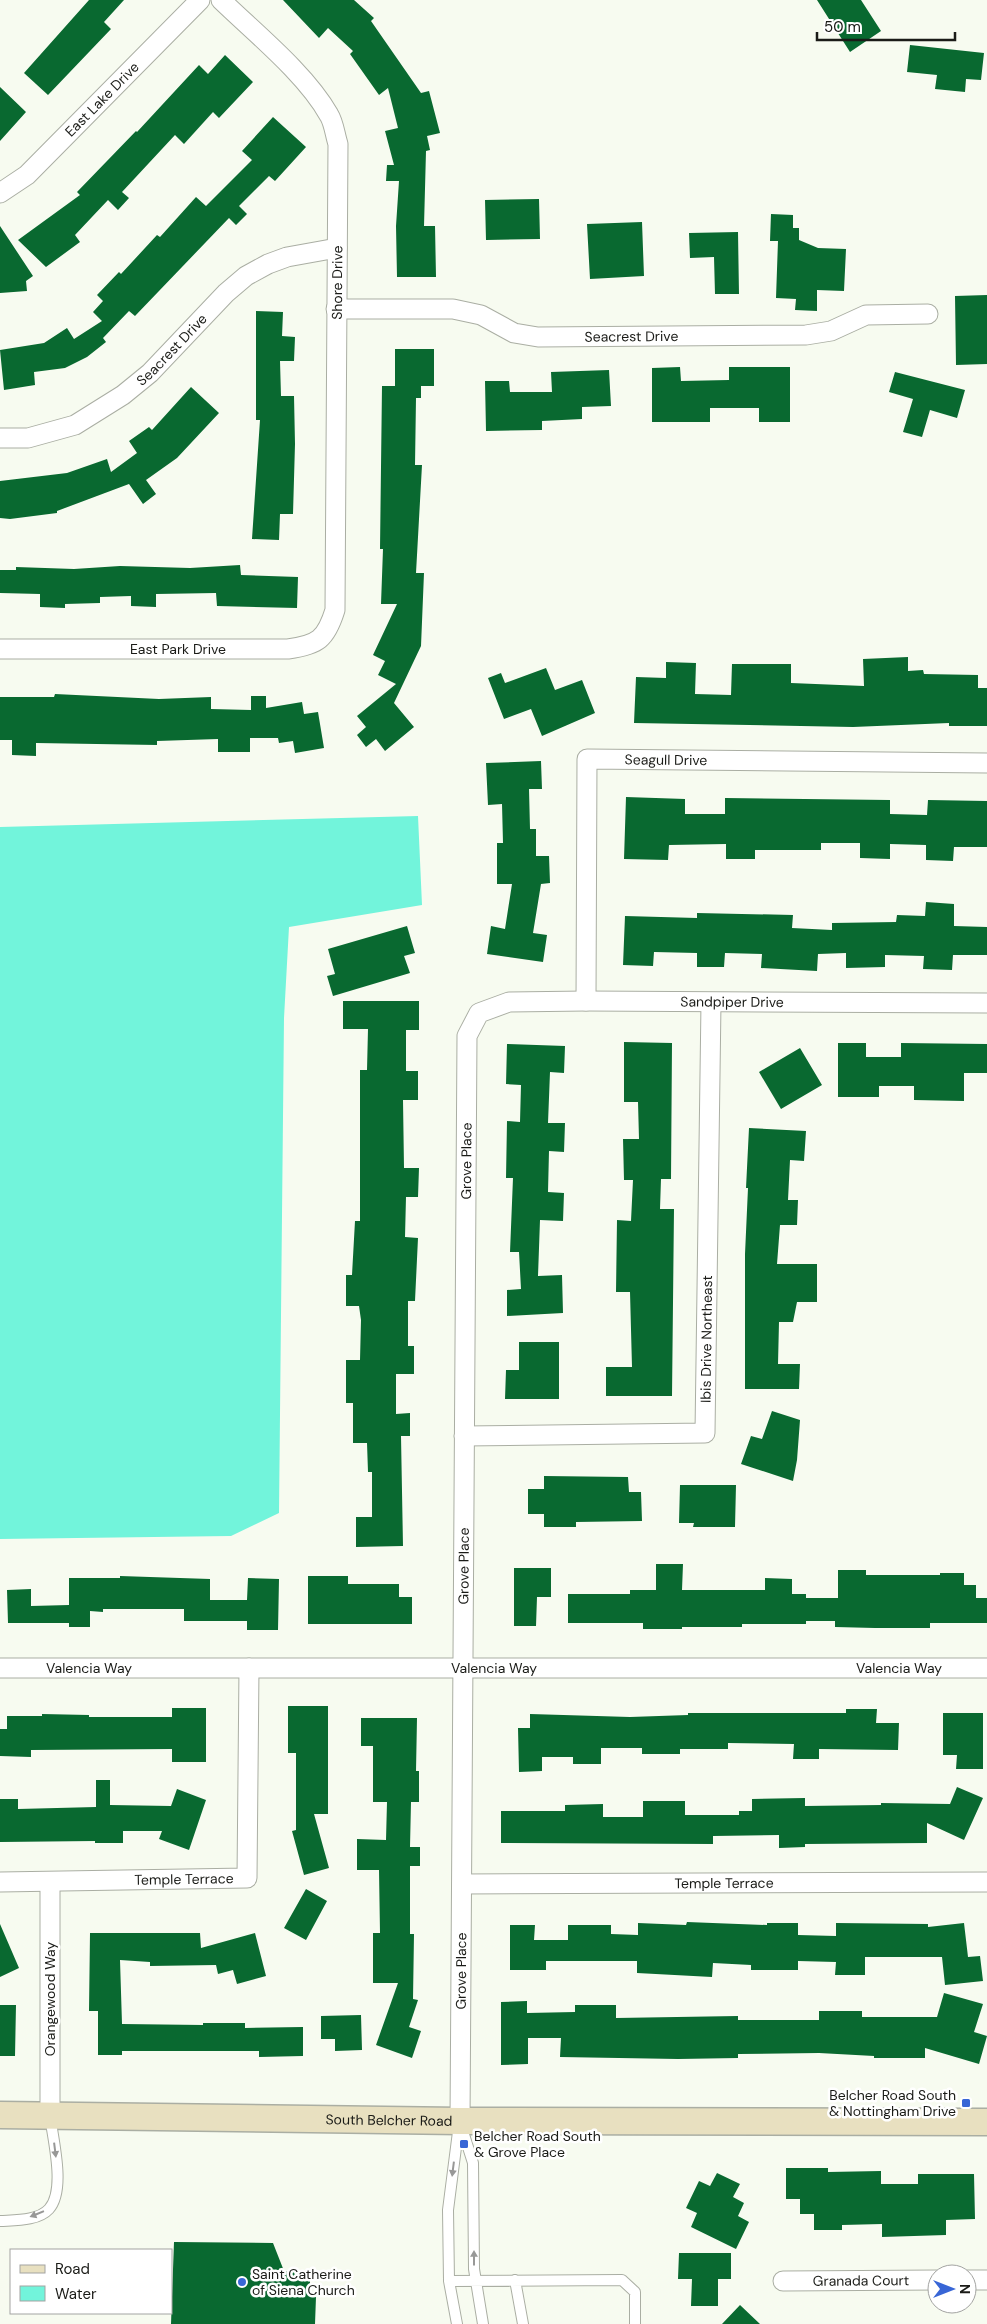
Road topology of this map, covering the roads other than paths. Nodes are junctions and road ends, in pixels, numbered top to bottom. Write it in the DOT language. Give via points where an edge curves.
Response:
graph roads {
  1 [pos="200,0"];
  2 [pos="220,0"];
  3 [pos="0,193"];
  4 [pos="337,248"];
  5 [pos="336,309"];
  6 [pos="928,314"];
  7 [pos="0,438"];
  8 [pos="335,610"];
  9 [pos="0,648"];
  10 [pos="987,763"];
  11 [pos="586,1001"];
  12 [pos="711,1002"];
  13 [pos="987,1003"];
  14 [pos="479,1013"];
  15 [pos="464,1436"];
  16 [pos="462,1666"];
  17 [pos="0,1668"];
  18 [pos="249,1668"];
  19 [pos="987,1668"];
  20 [pos="0,1882"];
  21 [pos="50,1882"];
  22 [pos="987,1882"];
  23 [pos="462,1884"];
  24 [pos="0,2116"];
  25 [pos="50,2116"];
  26 [pos="460,2121"];
  27 [pos="987,2122"];
  28 [pos="0,2221"];
  29 [pos="515,2280"];
  30 [pos="927,2280"];
  31 [pos="449,2281"];
  32 [pos="476,2281"];
  33 [pos="783,2281"];
  34 [pos="457,2324"];
  35 [pos="483,2324"];
  36 [pos="524,2324"];
  37 [pos="635,2324"];
  1 -- 3 [label="street, East Lake Drive" via="27,175"];
  2 -- 4 [label="street, Shore Drive" via="302,80 330,116 338,144"];
  4 -- 5 [label="street, Shore Drive"];
  4 -- 7 [label="street, Seacrest Drive" via="287,257 246,276 150,373 75,426 28,438"];
  5 -- 6 [label="street, Seacrest Drive" via="453,309 481,314 514,333 538,337 806,335 831,331 866,315"];
  5 -- 8 [label="street, Shore Drive"];
  8 -- 9 [label="street, East Park Drive" via="320,641 288,649"];
  10 -- 11 [label="street, Seagull Drive" via="587,759"];
  11 -- 12 [label="street, Sandpiper Drive"];
  11 -- 14 [label="street, Sandpiper Drive" via="509,1002"];
  12 -- 13 [label="street, Sandpiper Drive"];
  12 -- 15 [label="street, Ibis Drive Northeast" via="705,1433"];
  14 -- 15 [label="street, Grove Place" via="467,1036"];
  15 -- 16 [label="street, Grove Place"];
  16 -- 18 [label="street, Valencia Way"];
  16 -- 19 [label="street, Valencia Way"];
  16 -- 23 [label="street, Grove Place"];
  17 -- 18 [label="street, Valencia Way"];
  18 -- 21 [label="street, Temple Terrace" via="247,1878"];
  20 -- 21 [label="street, Temple Terrace"];
  21 -- 25 [label="street, Orangewood Way"];
  22 -- 23 [label="street, Temple Terrace"];
  23 -- 26 [label="street, Grove Place"];
  24 -- 25 [label="main road, South Belcher Road"];
  25 -- 26 [label="main road, South Belcher Road"];
  25 -- 28 [label="lane, one-way" via="56,2160 56,2196 49,2209 40,2215"];
  26 -- 27 [label="main road, South Belcher Road"];
  26 -- 31 [label="lane, one-way" via="448,2210"];
  32 -- 26 [label="lane, one-way" via="473,2163"];
  29 -- 32 [label="lane"];
  29 -- 36 [label="lane"];
  29 -- 37 [label="lane" via="622,2280 635,2292"];
  30 -- 33 [label="street, Granada Court"];
  31 -- 32 [label="lane"];
  31 -- 34 [label="lane"];
  32 -- 35 [label="lane"];
}
